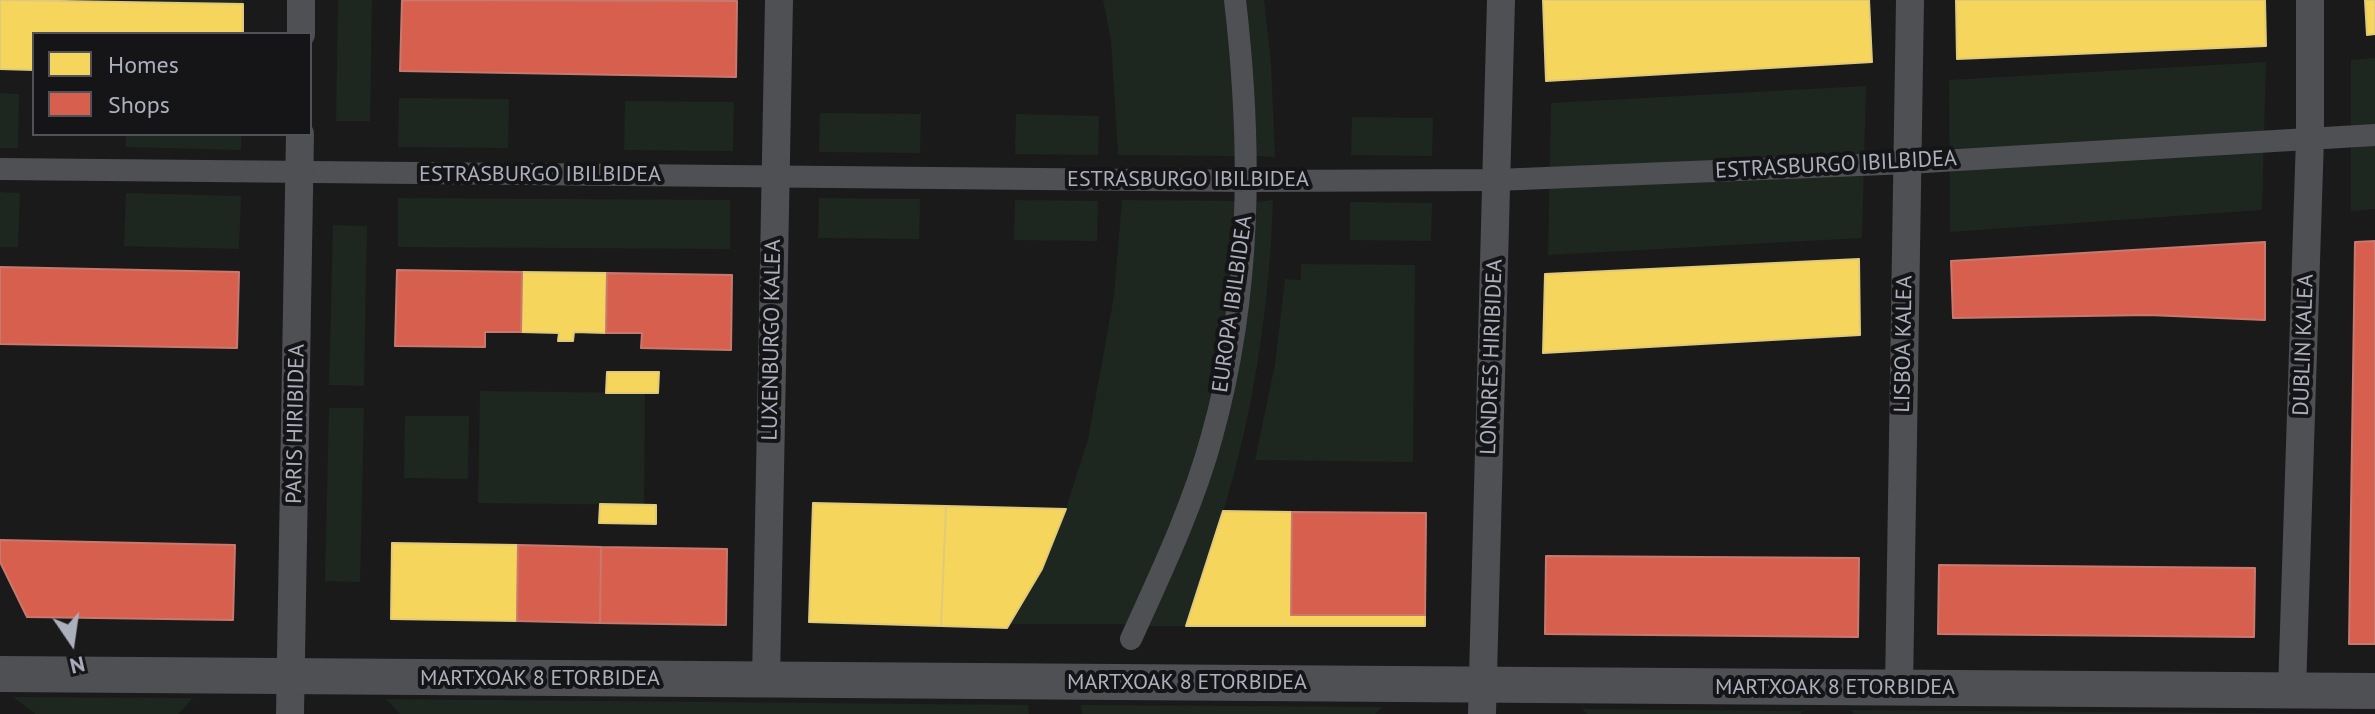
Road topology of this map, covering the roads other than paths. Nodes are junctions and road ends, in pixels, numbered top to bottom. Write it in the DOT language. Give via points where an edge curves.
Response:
graph roads {
  1 [pos="301,0"];
  2 [pos="779,0"];
  3 [pos="1235,0"];
  4 [pos="1501,0"];
  5 [pos="1910,0"];
  6 [pos="2310,0"];
  7 [pos="301,32"];
  8 [pos="2375,135"];
  9 [pos="300,136"];
  10 [pos="2310,138"];
  11 [pos="1908,163"];
  12 [pos="0,169"];
  13 [pos="300,174"];
  14 [pos="775,177"];
  15 [pos="1497,180"];
  16 [pos="1247,181"];
  17 [pos="1131,639"];
  18 [pos="0,674"];
  19 [pos="292,677"];
  20 [pos="766,680"];
  21 [pos="1899,688"];
  22 [pos="2292,690"];
  23 [pos="2375,691"];
  24 [pos="1482,699"];
  25 [pos="290,714"];
  1 -- 7 [label="street"];
  2 -- 14 [label="street, LUXENBURGO KALEA"];
  3 -- 16 [label="street, EUROPA IBILBIDEA" via="1245,85"];
  4 -- 15 [label="street, LONDRES HIRIBIDEA"];
  5 -- 11 [label="street, LISBOA KALEA"];
  6 -- 10 [label="street, DUBLIN KALEA"];
  8 -- 10 [label="street, ESTRASBURGO IBILBIDEA"];
  9 -- 13 [label="street, PARIS HIRIBIDEA"];
  10 -- 11 [label="street, ESTRASBURGO IBILBIDEA"];
  10 -- 22 [label="street, DUBLIN KALEA"];
  11 -- 15 [label="street, ESTRASBURGO IBILBIDEA"];
  11 -- 21 [label="street, LISBOA KALEA"];
  12 -- 13 [label="street, ESTRASBURGO IBILBIDEA"];
  13 -- 14 [label="street, ESTRASBURGO IBILBIDEA"];
  13 -- 19 [label="street, PARIS HIRIBIDEA"];
  14 -- 16 [label="street, ESTRASBURGO IBILBIDEA"];
  14 -- 20 [label="street, LUXENBURGO KALEA"];
  15 -- 16 [label="street, ESTRASBURGO IBILBIDEA"];
  15 -- 24 [label="street, LONDRES HIRIBIDEA"];
  16 -- 17 [label="street, EUROPA IBILBIDEA" via="1240,288 1212,436 1173,546"];
  18 -- 19 [label="street, MARTXOAK 8 ETORBIDEA"];
  19 -- 20 [label="street, MARTXOAK 8 ETORBIDEA"];
  19 -- 25 [label="street, PARIS HIRIBIDEA"];
  20 -- 24 [label="street, MARTXOAK 8 ETORBIDEA"];
  21 -- 22 [label="street, MARTXOAK 8 ETORBIDEA"];
  21 -- 24 [label="street, MARTXOAK 8 ETORBIDEA"];
  22 -- 23 [label="street, MARTXOAK 8 ETORBIDEA"];
}
